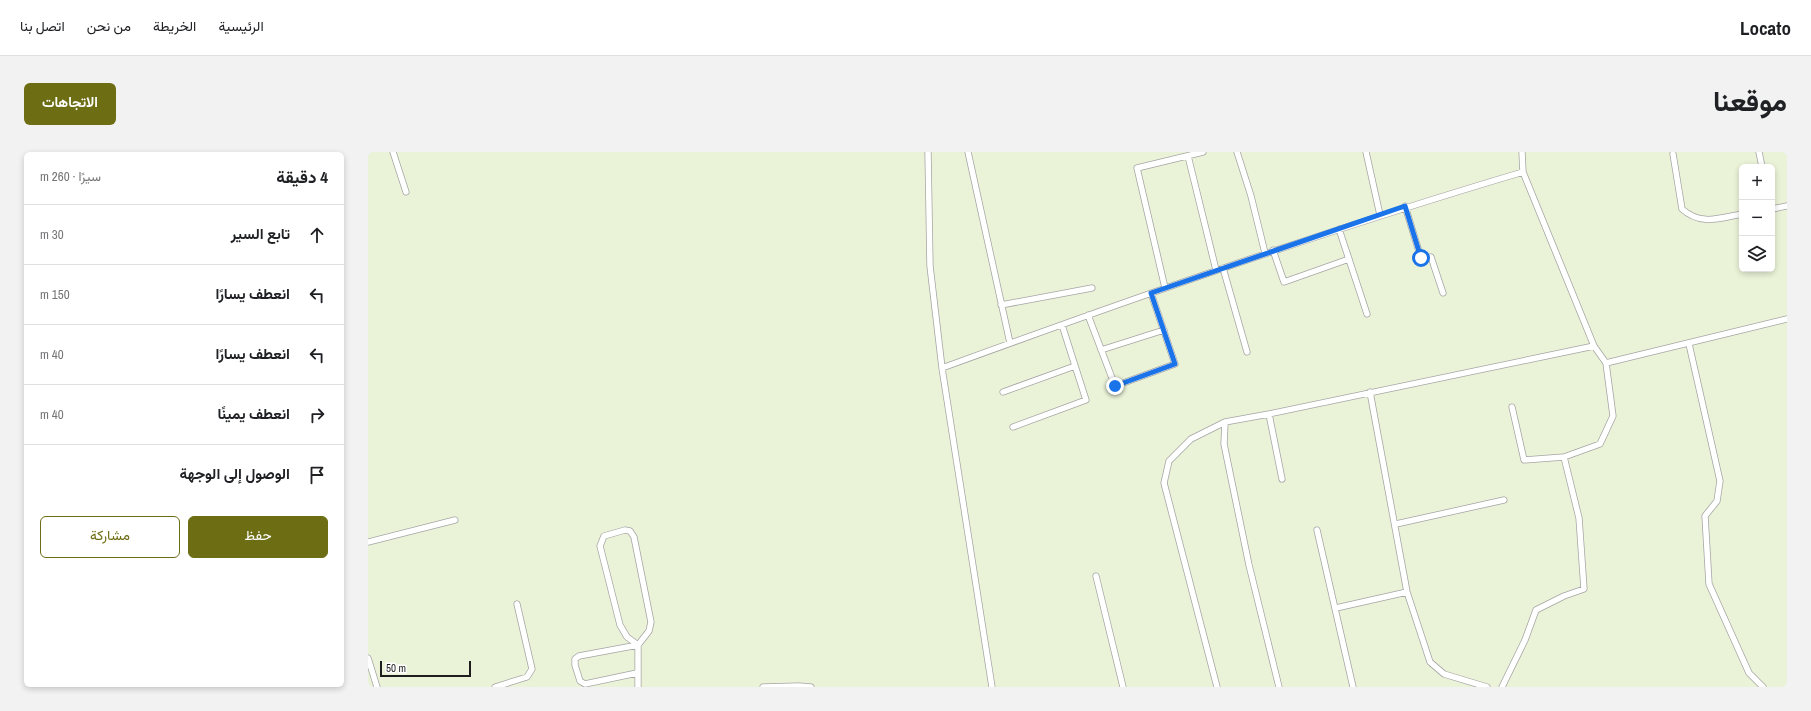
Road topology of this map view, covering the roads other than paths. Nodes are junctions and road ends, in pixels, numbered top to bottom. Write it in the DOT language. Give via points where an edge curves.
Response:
graph roads {
  1 [pos="393,152"];
  2 [pos="928,152"];
  3 [pos="968,152"];
  4 [pos="1203,152"];
  5 [pos="1238,152"];
  6 [pos="1366,152"];
  7 [pos="1522,152"];
  8 [pos="1759,152"];
  9 [pos="1673,154"];
  10 [pos="1188,156"];
  11 [pos="1761,164"];
  12 [pos="1524,172"];
  13 [pos="406,192"];
  14 [pos="1405,206"];
  15 [pos="1787,206"];
  16 [pos="1775,208"];
  17 [pos="1380,215"];
  18 [pos="1739,215"];
  19 [pos="1339,229"];
  20 [pos="1273,250"];
  21 [pos="1265,253"];
  22 [pos="1349,259"];
  23 [pos="1223,268"];
  24 [pos="1216,270"];
  25 [pos="1092,288"];
  26 [pos="1165,288"];
  27 [pos="1151,293"];
  28 [pos="1443,293"];
  29 [pos="1001,305"];
  30 [pos="1367,314"];
  31 [pos="1088,315"];
  32 [pos="1787,319"];
  33 [pos="1062,325"];
  34 [pos="1164,330"];
  35 [pos="1010,344"];
  36 [pos="1689,344"];
  37 [pos="1594,346"];
  38 [pos="1101,350"];
  39 [pos="1247,352"];
  40 [pos="1606,363"];
  41 [pos="1076,366"];
  42 [pos="942,368"];
  43 [pos="1002,392"];
  44 [pos="1370,392"];
  45 [pos="1512,407"];
  46 [pos="1269,414"];
  47 [pos="1225,422"];
  48 [pos="1013,427"];
  49 [pos="1564,457"];
  50 [pos="1282,479"];
  51 [pos="1504,500"];
  52 [pos="455,520"];
  53 [pos="1396,524"];
  54 [pos="1317,530"];
  55 [pos="368,542"];
  56 [pos="1096,576"];
  57 [pos="1408,592"];
  58 [pos="517,604"];
  59 [pos="1336,608"];
  60 [pos="638,645"];
  61 [pos="368,658"];
  62 [pos="637,673"];
  63 [pos="377,687"];
  64 [pos="495,687"];
  65 [pos="638,687"];
  66 [pos="763,687"];
  67 [pos="811,687"];
  68 [pos="992,687"];
  69 [pos="1124,687"];
  70 [pos="1217,687"];
  71 [pos="1279,687"];
  72 [pos="1353,687"];
  73 [pos="1487,687"];
  74 [pos="1502,687"];
  75 [pos="1763,687"];
  1 -- 13 [label="lane"];
  2 -- 42 [label="lane" via="930,266"];
  3 -- 29 [label="lane"];
  4 -- 10 [label="lane"];
  5 -- 21 [label="lane"];
  6 -- 17 [label="lane"];
  7 -- 12 [label="lane"];
  8 -- 11 [label="lane"];
  9 -- 18 [label="lane" via="1682,209 1691,216 1708,220"];
  10 -- 24 [label="lane"];
  10 -- 26 [label="lane" via="1137,168"];
  12 -- 14 [label="lane"];
  12 -- 37 [label="lane"];
  14 -- 17 [label="lane"];
  14 -- 28 [label="lane" via="1421,258 1431,257"];
  15 -- 16 [label="lane"];
  17 -- 19 [label="lane"];
  19 -- 20 [label="lane"];
  19 -- 22 [label="lane"];
  20 -- 21 [label="lane"];
  20 -- 22 [label="lane" via="1284,282"];
  21 -- 23 [label="lane"];
  22 -- 30 [label="lane"];
  23 -- 24 [label="lane"];
  23 -- 39 [label="lane"];
  24 -- 26 [label="lane"];
  25 -- 29 [label="lane"];
  26 -- 27 [label="lane"];
  27 -- 31 [label="lane"];
  27 -- 34 [label="lane"];
  29 -- 35 [label="lane"];
  31 -- 33 [label="lane"];
  31 -- 38 [label="lane"];
  32 -- 36 [label="lane"];
  33 -- 35 [label="lane"];
  33 -- 41 [label="lane"];
  34 -- 38 [label="lane"];
  34 -- 38 [label="lane" via="1175,364 1115,386"];
  35 -- 42 [label="lane"];
  36 -- 40 [label="lane"];
  36 -- 75 [label="lane" via="1720,481 1717,501 1705,516 1709,584 1749,673"];
  37 -- 40 [label="lane"];
  37 -- 44 [label="lane"];
  40 -- 49 [label="lane" via="1613,416 1600,444"];
  41 -- 43 [label="lane"];
  41 -- 48 [label="lane" via="1086,400"];
  42 -- 68 [label="lane"];
  44 -- 46 [label="lane"];
  44 -- 53 [label="lane"];
  45 -- 49 [label="lane" via="1524,460"];
  46 -- 47 [label="lane"];
  46 -- 50 [label="lane"];
  47 -- 70 [label="lane" via="1191,439 1169,461 1164,483"];
  47 -- 71 [label="lane" via="1224,444 1249,564"];
  49 -- 74 [label="lane" via="1579,518 1584,589 1536,610 1525,640"];
  51 -- 53 [label="lane"];
  52 -- 55 [label="lane"];
  53 -- 57 [label="lane"];
  54 -- 59 [label="lane"];
  56 -- 69 [label="lane"];
  57 -- 59 [label="lane"];
  57 -- 73 [label="lane" via="1430,662 1444,674"];
  58 -- 64 [label="lane" via="532,669 527,677"];
  59 -- 72 [label="lane"];
  60 -- 60 [label="lane" via="649,631 651,622 634,537 630,531 625,530 604,536 600,546 620,625 627,637"];
  60 -- 62 [label="lane"];
  60 -- 62 [label="lane" via="580,656 574,662 580,681 585,684"];
  61 -- 63 [label="lane"];
  62 -- 65 [label="lane"];
  66 -- 67 [label="lane"];
}
